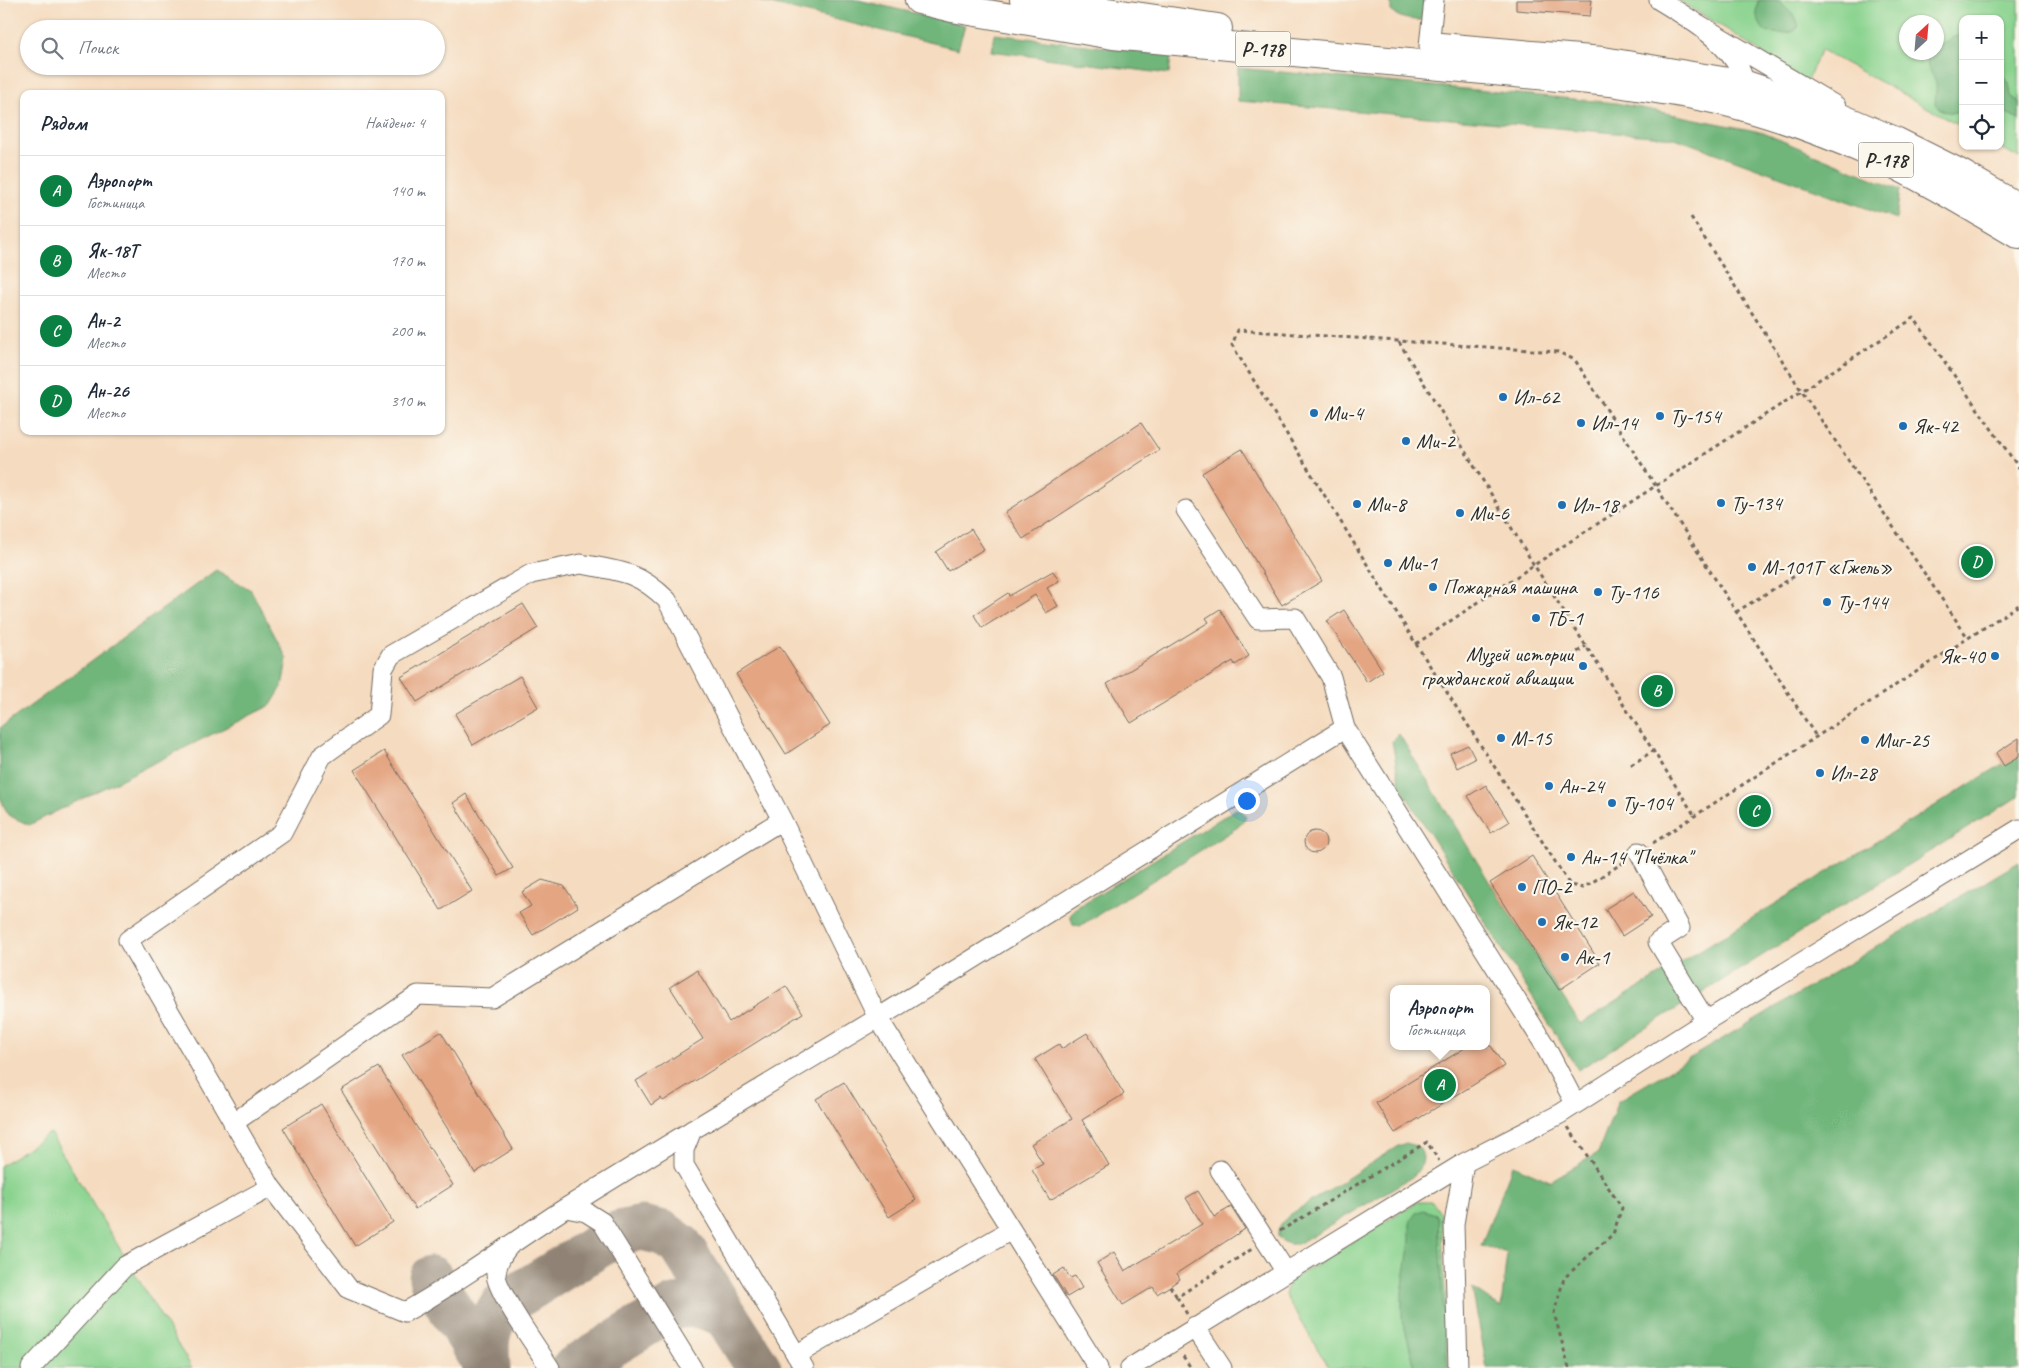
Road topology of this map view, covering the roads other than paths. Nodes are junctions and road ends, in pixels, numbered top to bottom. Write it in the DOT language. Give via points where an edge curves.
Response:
graph roads {
  1 [pos="919,0"];
  2 [pos="1024,0"];
  3 [pos="1434,0"];
  4 [pos="1658,0"];
  5 [pos="1693,21"];
  6 [pos="1430,46"];
  7 [pos="1745,95"];
  8 [pos="1895,141"];
  9 [pos="2019,208"];
  10 [pos="2019,235"];
  11 [pos="1186,510"];
  12 [pos="1345,728"];
  13 [pos="782,820"];
  14 [pos="2019,829"];
  15 [pos="1639,852"];
  16 [pos="878,1018"];
  17 [pos="1706,1020"];
  18 [pos="1575,1103"];
  19 [pos="233,1123"];
  20 [pos="692,1130"];
  21 [pos="1464,1163"];
  22 [pos="1220,1170"];
  23 [pos="271,1187"];
  24 [pos="566,1208"];
  25 [pos="1011,1230"];
  26 [pos="511,1243"];
  27 [pos="1286,1272"];
  28 [pos="1196,1327"];
  29 [pos="800,1361"];
  30 [pos="31,1368"];
  31 [pos="550,1368"];
  32 [pos="692,1368"];
  33 [pos="1098,1368"];
  34 [pos="1130,1368"];
  35 [pos="1222,1368"];
  36 [pos="1458,1368"];
  1 -- 7 [label="highway, Р-178" via="1113,35 1610,82 1683,93"];
  2 -- 6 [label="highway, Р-178" via="1226,29"];
  3 -- 6 [label="street"];
  4 -- 5 [label="street"];
  5 -- 7 [label="street" via="1721,44 1737,64"];
  5 -- 8 [label="street"];
  6 -- 7 [label="highway, Р-178" via="1603,61"];
  7 -- 8 [label="highway, Р-178" via="1822,110"];
  7 -- 10 [label="highway, Р-178" via="1934,185"];
  8 -- 9 [label="highway, Р-178"];
  11 -- 12 [label="street" via="1258,619 1295,618 1330,678"];
  12 -- 16 [label="street"];
  12 -- 18 [label="street" via="1544,1044"];
  13 -- 16 [label="street"];
  13 -- 19 [label="street" via="492,998 418,995"];
  13 -- 19 [label="street" via="667,600 650,584 625,572 581,564 531,574 391,655 383,669 379,715 322,756 282,833 128,940"];
  14 -- 17 [label="street"];
  15 -- 17 [label="street" via="1680,928 1658,942"];
  16 -- 20 [label="street"];
  16 -- 25 [label="street"];
  17 -- 18 [label="street"];
  18 -- 21 [label="street" via="1560,1114"];
  19 -- 23 [label="street"];
  20 -- 24 [label="street"];
  20 -- 29 [label="street" via="684,1150 684,1165"];
  21 -- 27 [label="street"];
  21 -- 36 [label="street" via="1454,1224"];
  22 -- 27 [label="street"];
  23 -- 26 [label="street" via="349,1289 406,1312 440,1293"];
  23 -- 30 [label="street" via="125,1266"];
  24 -- 26 [label="street"];
  24 -- 32 [label="street" via="586,1212 602,1222"];
  25 -- 29 [label="street"];
  25 -- 33 [label="street"];
  26 -- 31 [label="street" via="500,1257 496,1275 502,1291"];
  27 -- 28 [label="street"];
  28 -- 34 [label="street"];
  28 -- 35 [label="street"];
}
